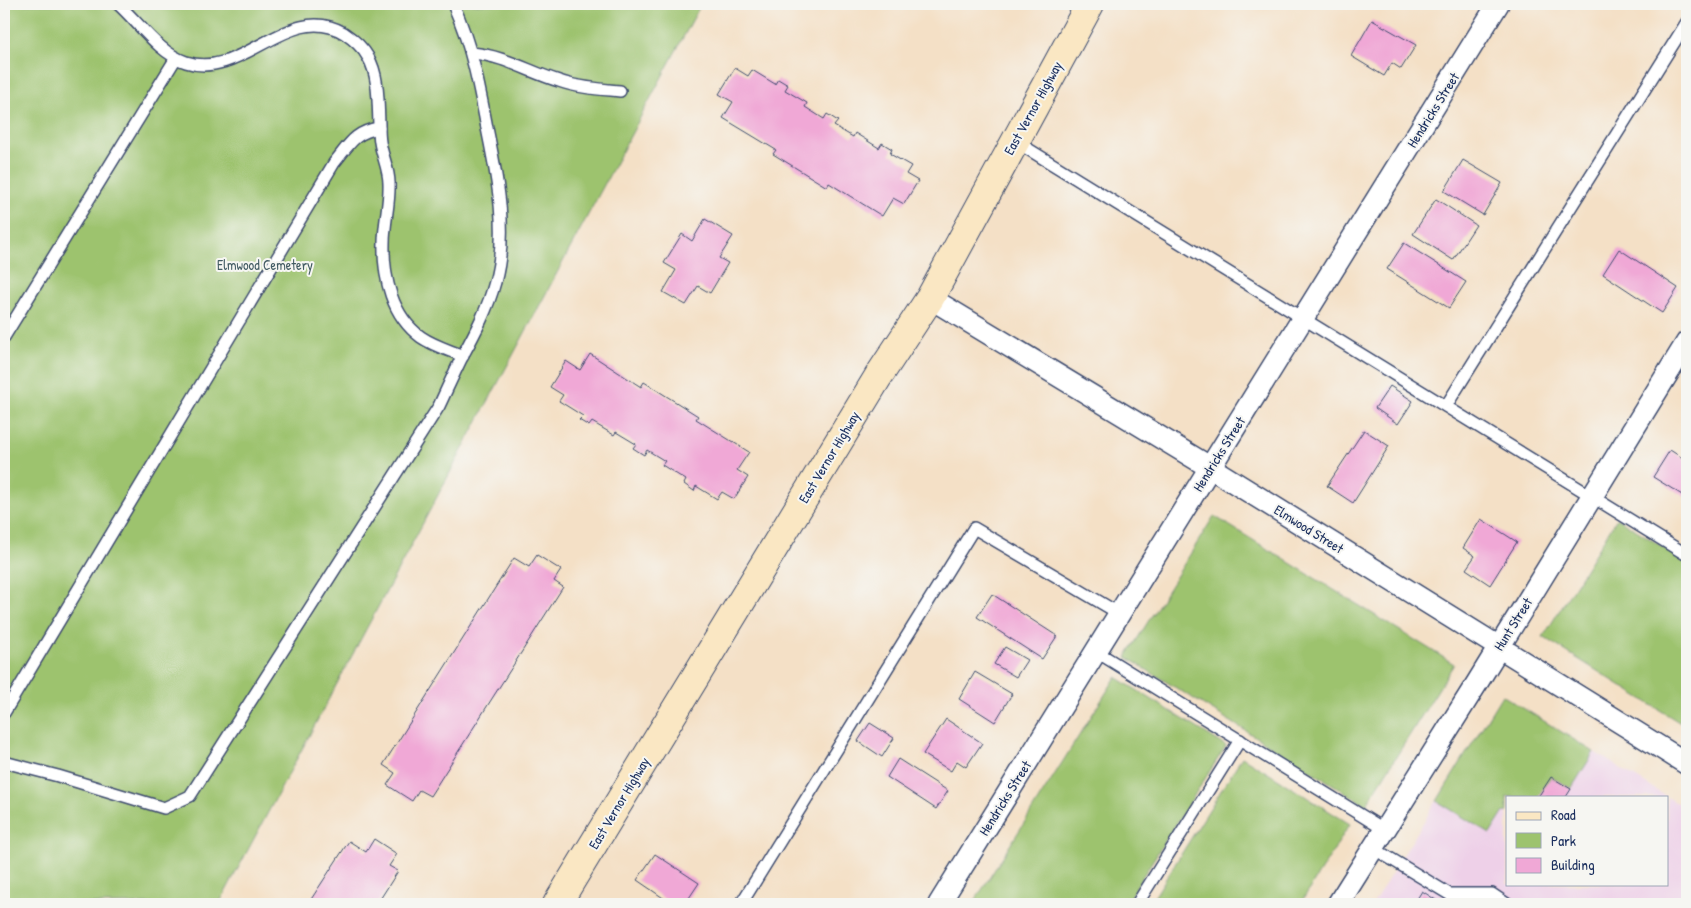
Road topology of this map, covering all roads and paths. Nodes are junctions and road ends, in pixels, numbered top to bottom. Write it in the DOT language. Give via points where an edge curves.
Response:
graph roads {
  1 [pos="118,4"];
  2 [pos="453,4"];
  3 [pos="1090,4"];
  4 [pos="1498,4"];
  5 [pos="1687,22"];
  6 [pos="472,53"];
  7 [pos="176,58"];
  8 [pos="620,91"];
  9 [pos="379,128"];
  10 [pos="1015,141"];
  11 [pos="930,298"];
  12 [pos="1304,318"];
  13 [pos="4,337"];
  14 [pos="1687,342"];
  15 [pos="463,356"];
  16 [pos="1446,406"];
  17 [pos="1211,468"];
  18 [pos="1593,496"];
  19 [pos="1687,555"];
  20 [pos="1120,614"];
  21 [pos="1499,647"];
  22 [pos="1097,652"];
  23 [pos="4,713"];
  24 [pos="1240,740"];
  25 [pos="4,762"];
  26 [pos="1687,764"];
  27 [pos="1385,830"];
  28 [pos="1374,848"];
  29 [pos="557,904"];
  30 [pos="740,904"];
  31 [pos="939,904"];
  32 [pos="1137,904"];
  33 [pos="1338,904"];
  34 [pos="1508,904"];
  1 -- 7 [label="lane" via="164,51"];
  2 -- 6 [label="lane"];
  3 -- 10 [label="street, East Vernor Highway"];
  4 -- 12 [label="street, Hendricks Street"];
  5 -- 16 [label="lane"];
  6 -- 8 [label="lane" via="507,60 560,82"];
  6 -- 15 [label="lane" via="492,154 502,248 489,302"];
  7 -- 9 [label="lane" via="201,65 220,62 236,58 291,27 320,23 330,25 352,38 369,57 376,84"];
  7 -- 13 [label="lane"];
  9 -- 15 [label="lane" via="389,181 384,243 391,296 403,320 421,337"];
  9 -- 23 [label="lane" via="366,130 353,140 334,163"];
  10 -- 11 [label="street, East Vernor Highway"];
  10 -- 12 [label="lane"];
  11 -- 17 [label="street, Elmwood Street"];
  11 -- 29 [label="street, East Vernor Highway" via="875,382"];
  12 -- 16 [label="lane"];
  12 -- 17 [label="street, Hendricks Street"];
  14 -- 18 [label="street, Hunt Street"];
  15 -- 25 [label="lane" via="439,406 190,796 164,808"];
  16 -- 18 [label="lane"];
  17 -- 20 [label="street, Hendricks Street"];
  17 -- 21 [label="street, Elmwood Street"];
  18 -- 19 [label="lane"];
  18 -- 21 [label="street, Hunt Street"];
  20 -- 22 [label="street, Hendricks Street"];
  20 -- 30 [label="lane" via="974,528"];
  21 -- 26 [label="street, Elmwood Street"];
  21 -- 27 [label="street, Hunt Street"];
  22 -- 24 [label="lane"];
  22 -- 31 [label="street, Hendricks Street"];
  24 -- 27 [label="lane"];
  24 -- 32 [label="lane"];
  27 -- 28 [label="street, Hunt Street"];
  28 -- 33 [label="street, Hunt Street"];
  28 -- 34 [label="lane" via="1450,894 1492,894"];
}
